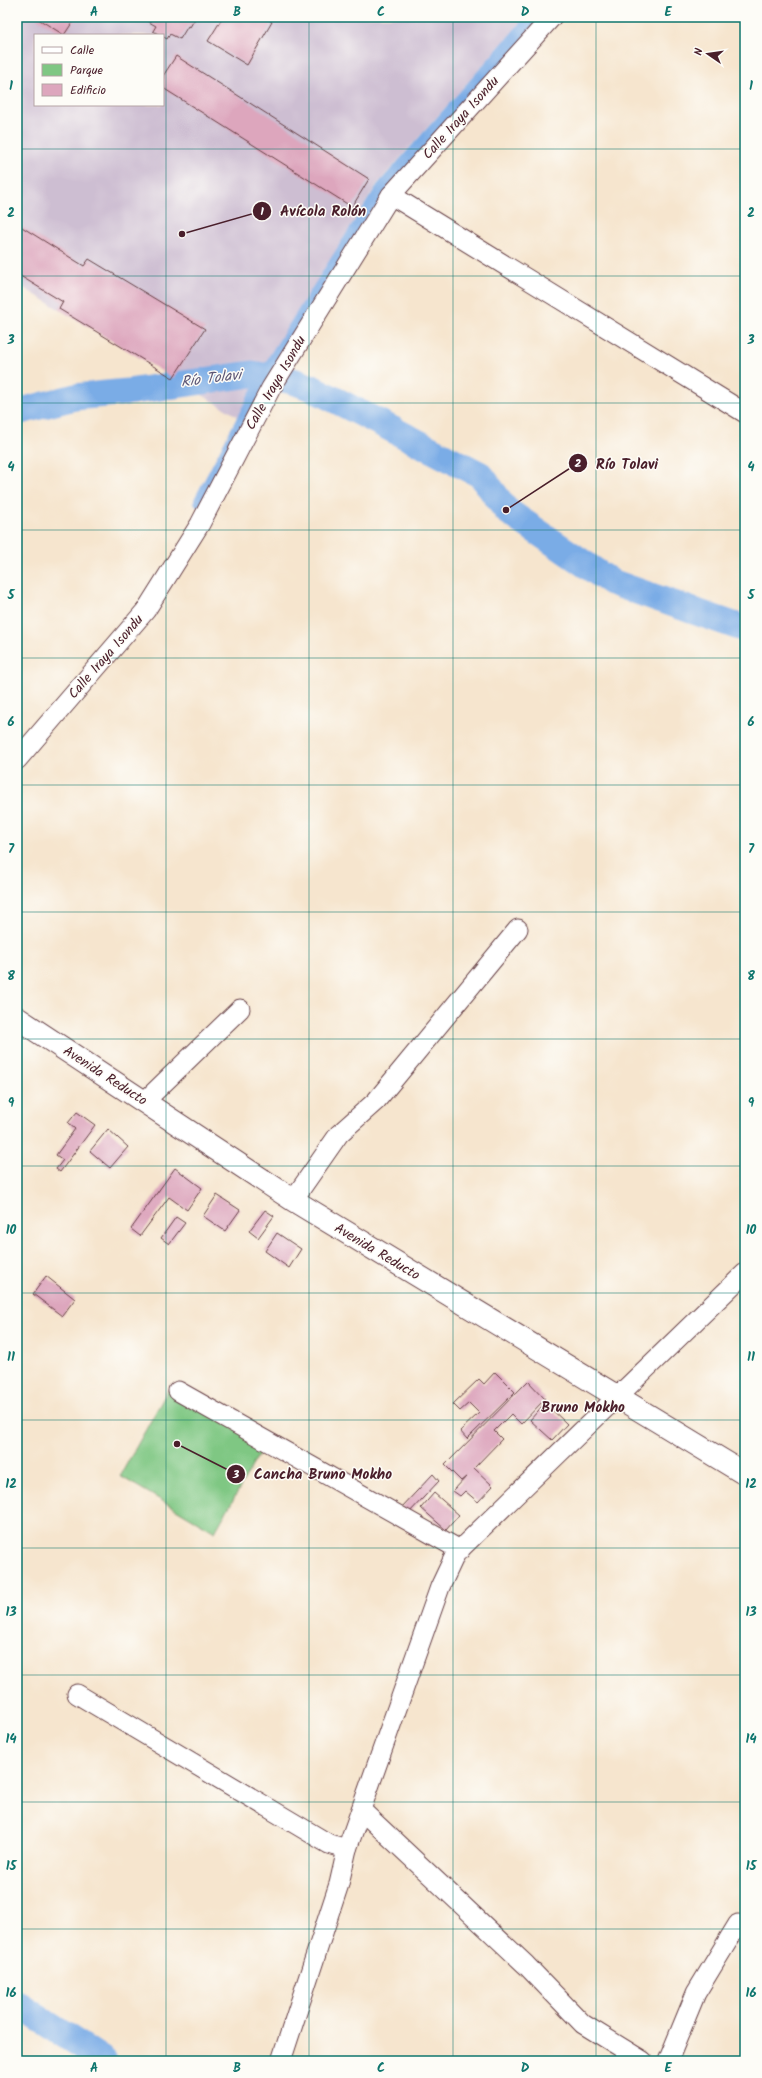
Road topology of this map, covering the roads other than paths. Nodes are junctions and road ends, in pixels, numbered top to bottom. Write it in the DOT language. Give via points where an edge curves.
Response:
graph roads {
  1 [pos="552,17"];
  2 [pos="391,195"];
  3 [pos="745,413"];
  4 [pos="17,760"];
  5 [pos="518,929"];
  6 [pos="240,1009"];
  7 [pos="17,1018"];
  8 [pos="144,1102"];
  9 [pos="293,1200"];
  10 [pos="745,1273"];
  11 [pos="178,1391"];
  12 [pos="616,1398"];
  13 [pos="745,1474"];
  14 [pos="460,1550"];
  15 [pos="77,1694"];
  16 [pos="361,1810"];
  17 [pos="347,1849"];
  18 [pos="738,1924"];
  19 [pos="281,2061"];
  20 [pos="643,2061"];
  21 [pos="668,2061"];
  1 -- 2 [label="street, Calle Iraya Isondu"];
  2 -- 3 [label="street"];
  2 -- 4 [label="street, Calle Iraya Isondu" via="270,388 200,524 146,610"];
  5 -- 9 [label="street" via="376,1102 338,1134"];
  6 -- 8 [label="street"];
  7 -- 8 [label="main road, Avenida Reducto"];
  8 -- 9 [label="main road, Avenida Reducto"];
  9 -- 12 [label="main road, Avenida Reducto"];
  10 -- 12 [label="street"];
  11 -- 14 [label="street"];
  12 -- 13 [label="main road, Avenida Reducto"];
  12 -- 14 [label="street"];
  14 -- 16 [label="street" via="456,1553 440,1587"];
  15 -- 17 [label="street" via="329,1844"];
  16 -- 17 [label="street"];
  16 -- 20 [label="street" via="526,1965 583,2024"];
  17 -- 19 [label="street" via="339,1884"];
  18 -- 21 [label="street" via="696,1993"];
}
